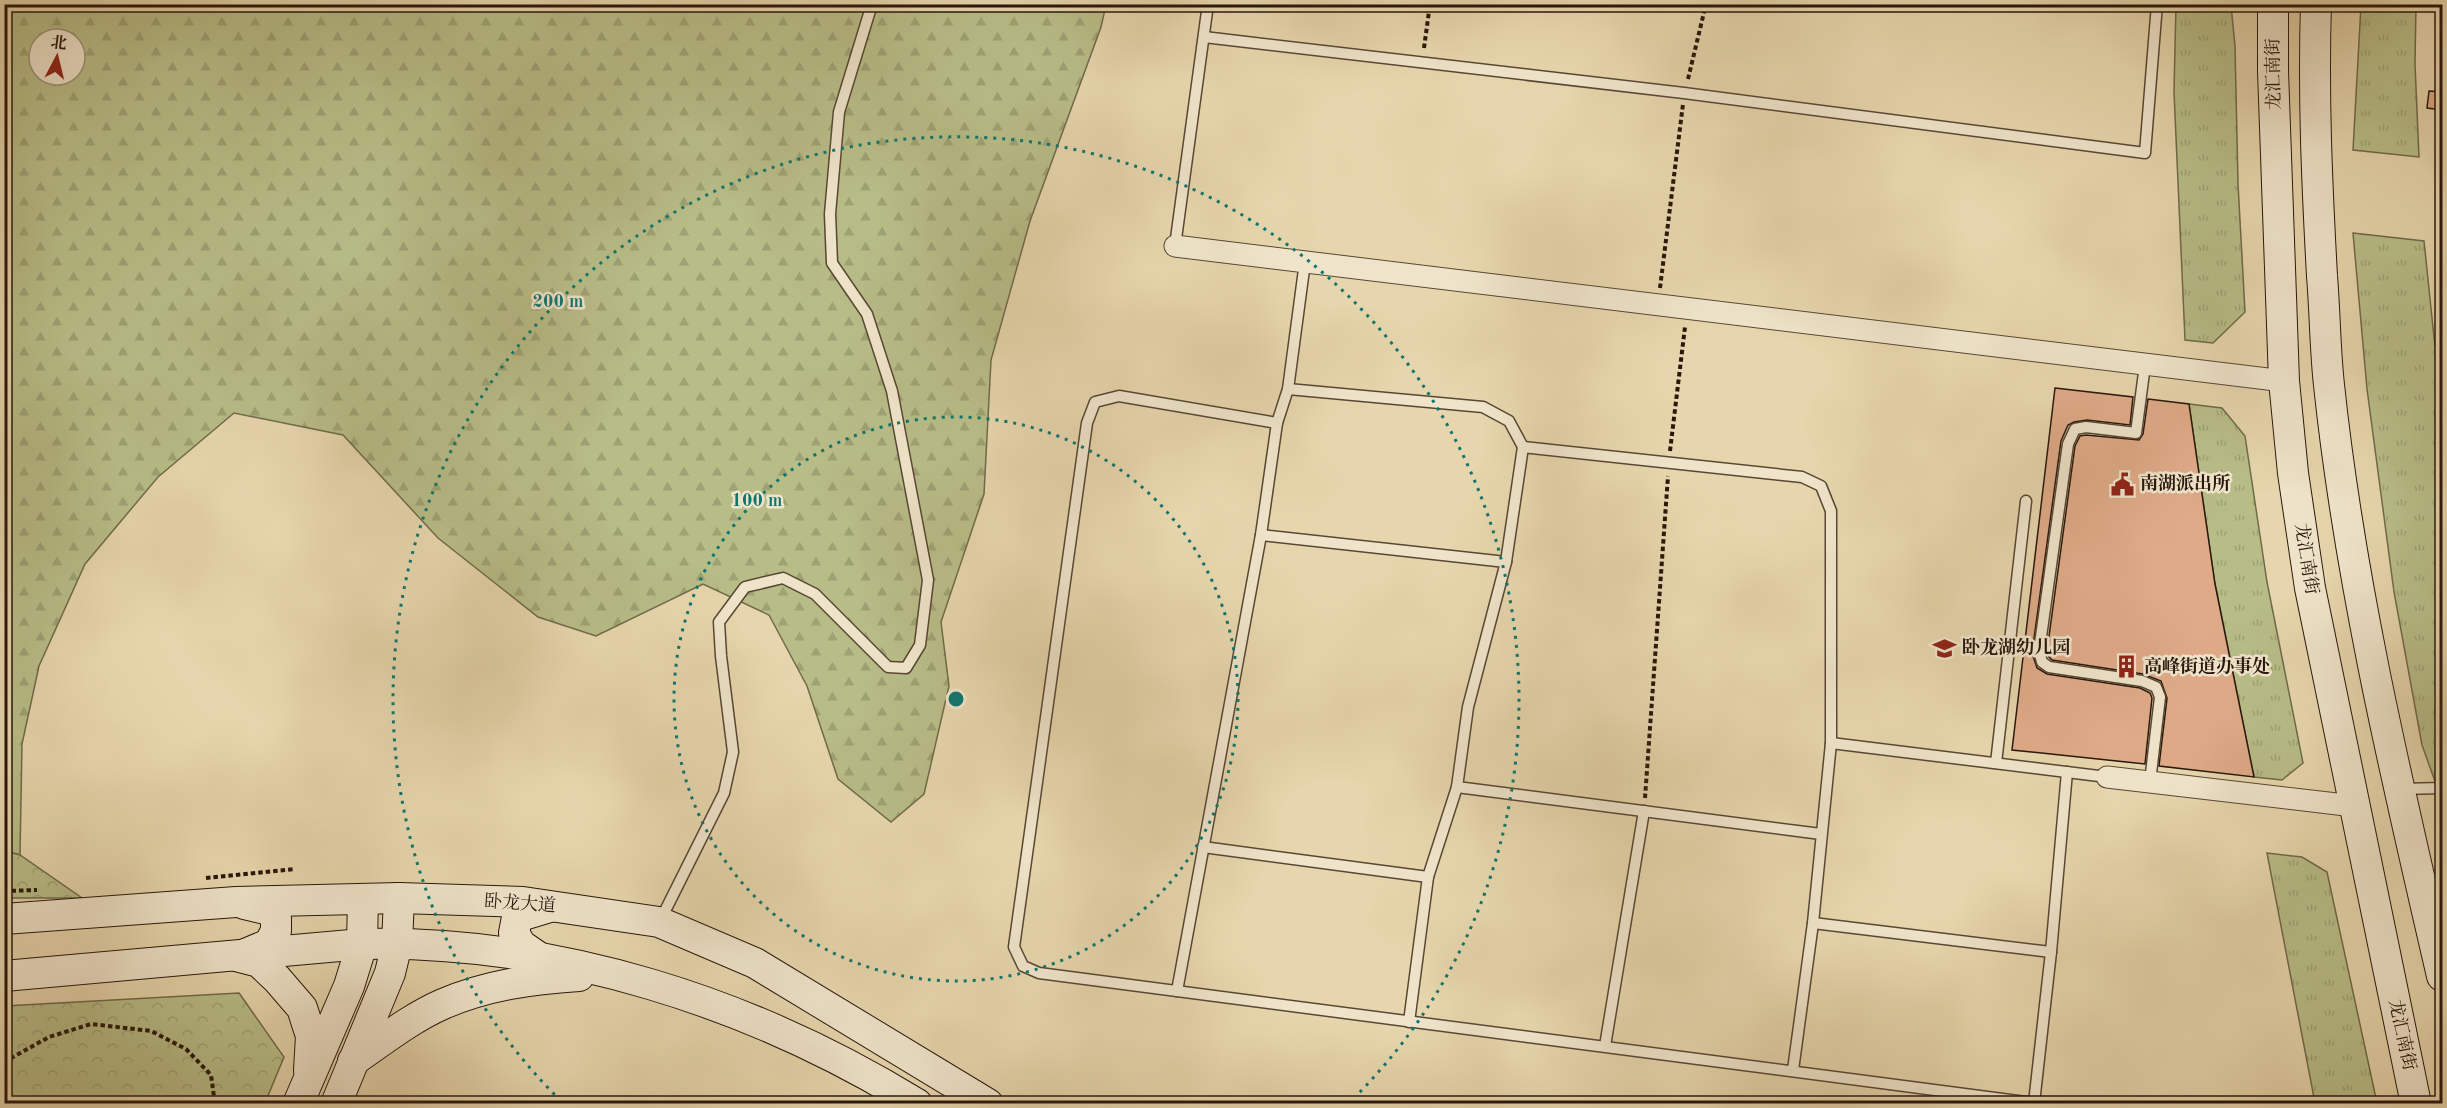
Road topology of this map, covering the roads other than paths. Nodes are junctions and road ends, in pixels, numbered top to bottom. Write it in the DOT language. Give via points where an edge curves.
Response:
graph roads {
  1 [pos="872,4"];
  2 [pos="1208,4"];
  3 [pos="2157,4"];
  4 [pos="2273,4"];
  5 [pos="2316,4"];
  6 [pos="1204,37"];
  7 [pos="1175,246"];
  8 [pos="1305,262"];
  9 [pos="2145,365"];
  10 [pos="2284,381"];
  11 [pos="1288,389"];
  12 [pos="1277,423"];
  13 [pos="1523,447"];
  14 [pos="2026,501"];
  15 [pos="1261,535"];
  16 [pos="1506,562"];
  17 [pos="1831,742"];
  18 [pos="1996,763"];
  19 [pos="2067,772"];
  20 [pos="2107,777"];
  21 [pos="2150,782"];
  22 [pos="1457,787"];
  23 [pos="2442,788"];
  24 [pos="2399,789"];
  25 [pos="2354,806"];
  26 [pos="1644,811"];
  27 [pos="1821,834"];
  28 [pos="1203,847"];
  29 [pos="1428,877"];
  30 [pos="399,898"];
  31 [pos="363,899"];
  32 [pos="236,902"];
  33 [pos="552,906"];
  34 [pos="4,919"];
  35 [pos="659,922"];
  36 [pos="1813,923"];
  37 [pos="362,944"];
  38 [pos="397,944"];
  39 [pos="2051,952"];
  40 [pos="237,954"];
  41 [pos="537,956"];
  42 [pos="612,973"];
  43 [pos="4,976"];
  44 [pos="2442,976"];
  45 [pos="1177,991"];
  46 [pos="1409,1022"];
  47 [pos="1605,1046"];
  48 [pos="353,1061"];
  49 [pos="1793,1070"];
  50 [pos="304,1092"];
  51 [pos="336,1104"];
  52 [pos="917,1104"];
  53 [pos="988,1104"];
  54 [pos="2416,1104"];
  1 -- 35 [label="lane" via="839,112 830,214 832,263 867,314 892,391 928,580 920,645 906,668 888,667 815,594 783,578 745,587 719,622 733,752 724,793"];
  2 -- 6 [label="lane"];
  3 -- 6 [label="lane" via="2145,153 1684,93"];
  4 -- 10 [label="main road, 龙汇南街"];
  5 -- 24 [label="main road" via="2313,72 2329,384 2358,578"];
  6 -- 7 [label="lane"];
  7 -- 8 [label="street"];
  8 -- 9 [label="street"];
  8 -- 11 [label="lane"];
  9 -- 10 [label="street"];
  9 -- 21 [label="lane" via="2136,433 2086,427 2075,429 2068,444 2039,651 2042,662 2049,667 2142,681 2156,687 2160,697"];
  10 -- 25 [label="main road, 龙汇南街" via="2310,588"];
  11 -- 12 [label="lane"];
  11 -- 13 [label="lane" via="1484,407 1509,421"];
  12 -- 15 [label="lane"];
  12 -- 45 [label="lane" via="1119,396 1095,402 1087,423 1014,947 1023,966 1039,973"];
  13 -- 16 [label="lane"];
  13 -- 17 [label="lane" via="1802,477 1821,486 1831,511"];
  14 -- 18 [label="lane"];
  15 -- 16 [label="lane"];
  15 -- 28 [label="lane"];
  16 -- 22 [label="lane" via="1468,707"];
  17 -- 18 [label="lane"];
  17 -- 27 [label="lane"];
  18 -- 19 [label="lane"];
  19 -- 20 [label="lane"];
  19 -- 39 [label="lane"];
  20 -- 21 [label="street"];
  21 -- 25 [label="street"];
  22 -- 26 [label="lane"];
  22 -- 29 [label="lane"];
  23 -- 24 [label="lane"];
  24 -- 44 [label="main road"];
  25 -- 54 [label="main road, 龙汇南街"];
  26 -- 27 [label="lane"];
  26 -- 47 [label="lane"];
  27 -- 36 [label="lane"];
  28 -- 29 [label="lane"];
  28 -- 45 [label="lane"];
  29 -- 46 [label="lane"];
  30 -- 31 [label="main road, 卧龙大道"];
  30 -- 33 [label="main road, 卧龙大道"];
  30 -- 38 [label="main road"];
  31 -- 32 [label="main road, 卧龙大道"];
  31 -- 37 [label="main road"];
  32 -- 34 [label="main road, 卧龙大道"];
  32 -- 40 [label="main road" via="269,910 276,918 276,931 269,944"];
  33 -- 35 [label="main road, 卧龙大道"];
  33 -- 41 [label="main road" via="518,917 514,933 521,945"];
  35 -- 53 [label="main road, 卧龙大道" via="755,963"];
  36 -- 39 [label="lane"];
  36 -- 49 [label="lane"];
  37 -- 38 [label="main road"];
  37 -- 40 [label="main road"];
  37 -- 50 [label="main road" via="349,986"];
  38 -- 41 [label="main road"];
  38 -- 48 [label="main road" via="390,973"];
  39 -- 49 [label="lane" via="2034,1103"];
  40 -- 43 [label="main road"];
  40 -- 50 [label="main road" via="259,962 302,1008 311,1036"];
  41 -- 42 [label="main road"];
  42 -- 48 [label="main road" via="533,978 479,991 399,1028"];
  42 -- 52 [label="main road" via="735,1011 864,1071"];
  45 -- 46 [label="lane"];
  46 -- 47 [label="lane"];
  47 -- 49 [label="lane"];
  48 -- 51 [label="main road"];
}
